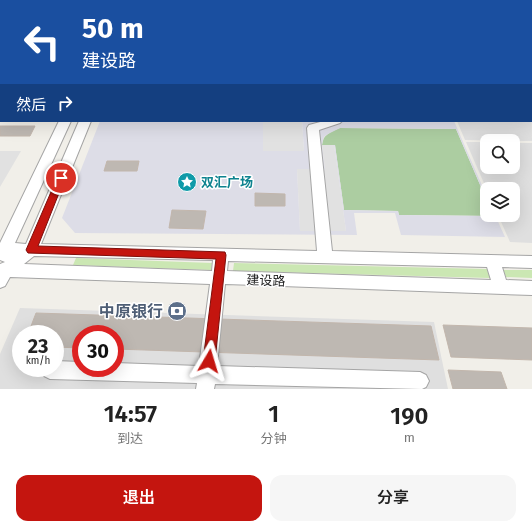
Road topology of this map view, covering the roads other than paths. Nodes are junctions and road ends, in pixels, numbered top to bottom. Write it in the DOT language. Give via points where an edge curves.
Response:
graph roads {
  1 [pos="64,122"];
  2 [pos="85,122"];
  3 [pos="333,122"];
  4 [pos="2,249"];
  5 [pos="31,250"];
  6 [pos="221,255"];
  7 [pos="326,256"];
  8 [pos="492,261"];
  9 [pos="532,262"];
  10 [pos="2,274"];
  11 [pos="219,278"];
  12 [pos="501,287"];
  13 [pos="532,288"];
  14 [pos="64,371"];
  15 [pos="420,381"];
  16 [pos="206,382"];
  1 -- 4 [label="street"];
  2 -- 5 [label="street"];
  3 -- 7 [label="street" via="313,128"];
  4 -- 5 [label="street, 建设路"];
  4 -- 10 [label="street"];
  5 -- 6 [label="street, 建设路"];
  5 -- 10 [label="street"];
  6 -- 7 [label="street, 建设路"];
  6 -- 11 [label="street"];
  7 -- 8 [label="street, 建设路"];
  8 -- 9 [label="street, 建设路"];
  8 -- 12 [label="street"];
  10 -- 11 [label="street, 建设路"];
  11 -- 12 [label="street, 建设路"];
  11 -- 16 [label="street"];
  12 -- 13 [label="street, 建设路"];
  14 -- 16 [label="street"];
  15 -- 16 [label="street"];
}
